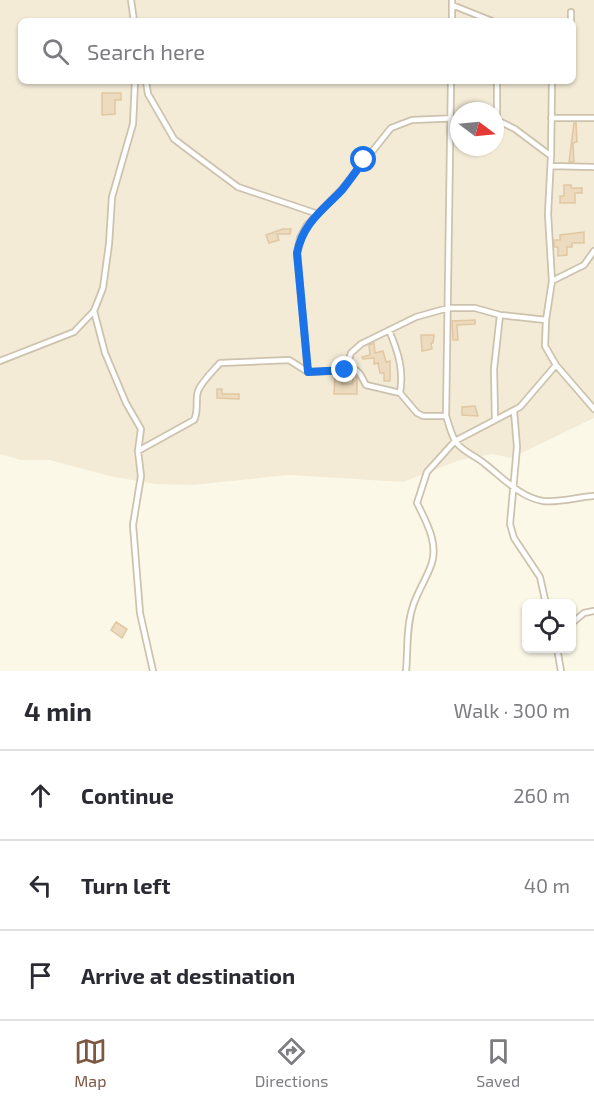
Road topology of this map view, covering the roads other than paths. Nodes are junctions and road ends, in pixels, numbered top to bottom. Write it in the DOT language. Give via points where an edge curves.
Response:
graph roads {
  1 [pos="131,0"];
  2 [pos="452,3"];
  3 [pos="571,12"];
  4 [pos="135,18"];
  5 [pos="485,18"];
  6 [pos="571,18"];
  7 [pos="135,84"];
  8 [pos="146,84"];
  9 [pos="451,84"];
  10 [pos="497,84"];
  11 [pos="552,84"];
  12 [pos="450,102"];
  13 [pos="496,102"];
  14 [pos="450,118"];
  15 [pos="552,118"];
  16 [pos="594,118"];
  17 [pos="504,123"];
  18 [pos="551,156"];
  19 [pos="550,166"];
  20 [pos="594,167"];
  21 [pos="318,214"];
  22 [pos="594,251"];
  23 [pos="552,281"];
  24 [pos="448,308"];
  25 [pos="94,311"];
  26 [pos="500,315"];
  27 [pos="546,320"];
  28 [pos="388,330"];
  29 [pos="0,361"];
  30 [pos="556,365"];
  31 [pos="345,370"];
  32 [pos="308,372"];
  33 [pos="400,393"];
  34 [pos="594,409"];
  35 [pos="514,411"];
  36 [pos="446,416"];
  37 [pos="495,419"];
  38 [pos="455,441"];
  39 [pos="138,451"];
  40 [pos="513,487"];
  41 [pos="594,496"];
  42 [pos="545,599"];
  43 [pos="594,611"];
  44 [pos="576,620"];
  45 [pos="558,653"];
  46 [pos="153,671"];
  47 [pos="406,671"];
  48 [pos="561,671"];
  1 -- 4 [label="street"];
  2 -- 5 [label="street"];
  3 -- 6 [label="street"];
  7 -- 25 [label="street" via="133,124 112,197 103,288"];
  8 -- 21 [label="street" via="148,94 174,139 195,155 238,187"];
  9 -- 12 [label="street"];
  10 -- 13 [label="street"];
  11 -- 15 [label="street"];
  14 -- 21 [label="street" via="412,120 391,128"];
  14 -- 24 [label="street"];
  15 -- 16 [label="street"];
  15 -- 18 [label="street"];
  17 -- 18 [label="street"];
  18 -- 19 [label="street"];
  19 -- 20 [label="street"];
  19 -- 23 [label="street"];
  21 -- 32 [label="street" via="300,238 297,253"];
  22 -- 23 [label="street" via="584,265"];
  23 -- 27 [label="street"];
  24 -- 26 [label="street" via="475,308"];
  24 -- 28 [label="street" via="416,316"];
  24 -- 36 [label="street"];
  25 -- 29 [label="street" via="74,332"];
  25 -- 39 [label="street" via="105,353 141,429"];
  26 -- 27 [label="street"];
  26 -- 37 [label="street" via="494,369"];
  27 -- 30 [label="street" via="545,346"];
  28 -- 31 [label="street" via="351,353"];
  28 -- 33 [label="street" via="400,355"];
  30 -- 34 [label="street"];
  30 -- 35 [label="street"];
  31 -- 32 [label="street"];
  31 -- 33 [label="street" via="358,371 366,385"];
  32 -- 39 [label="street" via="289,360 220,363 197,393 194,420"];
  33 -- 36 [label="street" via="417,414"];
  35 -- 37 [label="street"];
  35 -- 40 [label="street" via="517,447"];
  36 -- 38 [label="street"];
  37 -- 38 [label="street"];
  38 -- 40 [label="street"];
  38 -- 47 [label="street" via="427,472 417,503 434,550 431,567 412,608"];
  39 -- 46 [label="street" via="141,476 133,525 140,613"];
  40 -- 41 [label="street" via="542,501"];
  40 -- 42 [label="street" via="510,524 514,538 540,577"];
  43 -- 44 [label="street"];
  45 -- 48 [label="street"];
}
